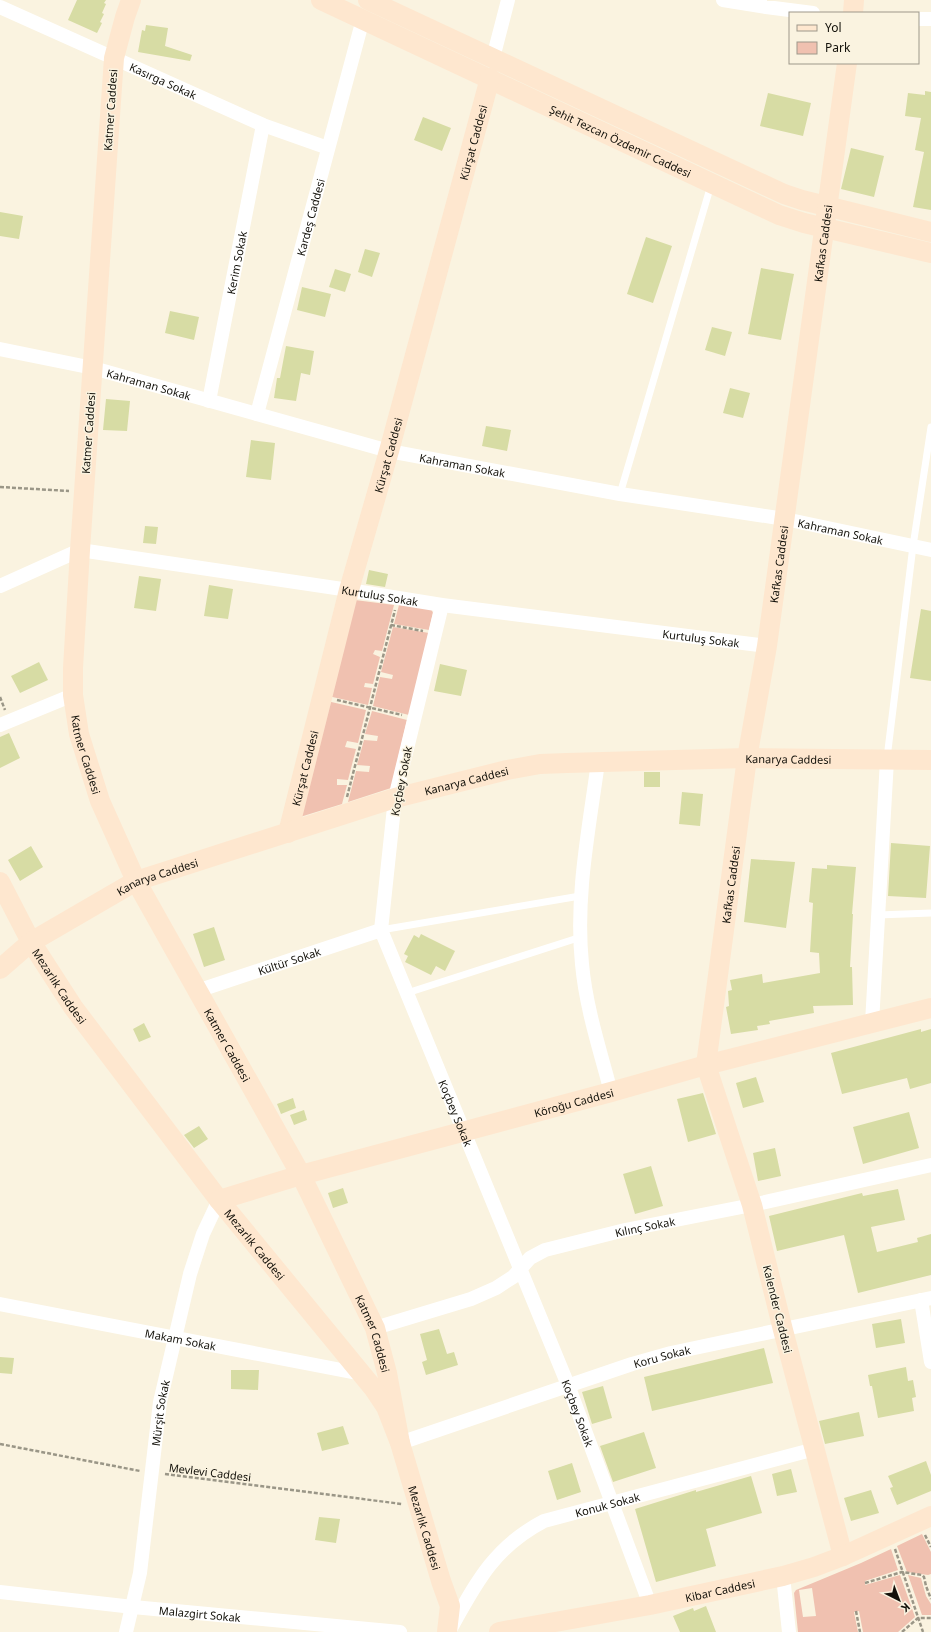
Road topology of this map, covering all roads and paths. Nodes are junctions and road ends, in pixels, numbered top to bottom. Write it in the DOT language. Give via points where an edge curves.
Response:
graph roads {
  1 [pos="131,0"];
  2 [pos="321,0"];
  3 [pos="368,0"];
  4 [pos="508,0"];
  5 [pos="724,0"];
  6 [pos="854,0"];
  7 [pos="389,4"];
  8 [pos="0,7"];
  9 [pos="805,12"];
  10 [pos="853,12"];
  11 [pos="363,19"];
  12 [pos="919,19"];
  13 [pos="931,19"];
  14 [pos="114,58"];
  15 [pos="493,58"];
  16 [pos="847,64"];
  17 [pos="490,78"];
  18 [pos="263,125"];
  19 [pos="328,148"];
  20 [pos="712,183"];
  21 [pos="827,207"];
  22 [pos="824,228"];
  23 [pos="931,232"];
  24 [pos="931,253"];
  25 [pos="0,349"];
  26 [pos="93,368"];
  27 [pos="208,400"];
  28 [pos="258,414"];
  29 [pos="931,427"];
  30 [pos="389,451"];
  31 [pos="0,487"];
  32 [pos="84,492"];
  33 [pos="620,494"];
  34 [pos="785,519"];
  35 [pos="913,546"];
  36 [pos="80,550"];
  37 [pos="931,550"];
  38 [pos="0,586"];
  39 [pos="349,590"];
  40 [pos="399,598"];
  41 [pos="442,605"];
  42 [pos="391,625"];
  43 [pos="435,633"];
  44 [pos="767,646"];
  45 [pos="73,695"];
  46 [pos="322,697"];
  47 [pos="370,708"];
  48 [pos="415,718"];
  49 [pos="0,724"];
  50 [pos="747,758"];
  51 [pos="887,760"];
  52 [pos="931,760"];
  53 [pos="598,762"];
  54 [pos="395,798"];
  55 [pos="342,815"];
  56 [pos="288,833"];
  57 [pos="136,881"];
  58 [pos="0,882"];
  59 [pos="580,896"];
  60 [pos="931,913"];
  61 [pos="878,915"];
  62 [pos="381,930"];
  63 [pos="581,937"];
  64 [pos="31,942"];
  65 [pos="0,969"];
  66 [pos="197,991"];
  67 [pos="407,993"];
  68 [pos="931,1008"];
  69 [pos="872,1023"];
  70 [pos="706,1065"];
  71 [pos="610,1092"];
  72 [pos="464,1131"];
  73 [pos="931,1165"];
  74 [pos="301,1175"];
  75 [pos="219,1200"];
  76 [pos="752,1205"];
  77 [pos="520,1269"];
  78 [pos="926,1299"];
  79 [pos="0,1304"];
  80 [pos="375,1328"];
  81 [pos="783,1330"];
  82 [pos="174,1338"];
  83 [pos="931,1362"];
  84 [pos="362,1374"];
  85 [pos="568,1385"];
  86 [pos="400,1443"];
  87 [pos="0,1444"];
  88 [pos="815,1449"];
  89 [pos="150,1473"];
  90 [pos="612,1503"];
  91 [pos="418,1506"];
  92 [pos="927,1523"];
  93 [pos="893,1545"];
  94 [pos="931,1547"];
  95 [pos="843,1556"];
  96 [pos="902,1572"];
  97 [pos="783,1576"];
  98 [pos="865,1583"];
  99 [pos="0,1592"];
  100 [pos="931,1600"];
  101 [pos="650,1605"];
  102 [pos="133,1607"];
  103 [pos="856,1611"];
  104 [pos="918,1618"];
  105 [pos="931,1618"];
  106 [pos="310,1628"];
  107 [pos="126,1632"];
  108 [pos="400,1632"];
  109 [pos="448,1632"];
  110 [pos="499,1632"];
  111 [pos="789,1632"];
  112 [pos="860,1632"];
  113 [pos="902,1632"];
  114 [pos="923,1632"];
  1 -- 14 [label="street, Katmer Caddesi"];
  2 -- 11 [label="street, Şehit Tezcan Özdemir Caddesi"];
  3 -- 7 [label="street, Şehit Tezcan Özdemir Caddesi"];
  4 -- 15 [label="street"];
  5 -- 9 [label="street"];
  6 -- 10 [label="street"];
  7 -- 15 [label="street, Şehit Tezcan Özdemir Caddesi"];
  8 -- 14 [label="street, Kasırga Sokak"];
  11 -- 17 [label="street, Şehit Tezcan Özdemir Caddesi"];
  11 -- 19 [label="street, Kardeş Caddesi"];
  12 -- 13 [label="street"];
  14 -- 18 [label="street, Kasırga Sokak"];
  14 -- 26 [label="street, Katmer Caddesi"];
  15 -- 21 [label="street, Şehit Tezcan Özdemir Caddesi" via="784,194"];
  16 -- 21 [label="street, Kafkas Caddesi"];
  17 -- 20 [label="street, Şehit Tezcan Özdemir Caddesi"];
  17 -- 30 [label="street, Kürşat Caddesi"];
  18 -- 19 [label="street, Kasırga Sokak"];
  18 -- 27 [label="street, Kerim Sokak"];
  19 -- 28 [label="street, Kardeş Caddesi"];
  20 -- 22 [label="street, Şehit Tezcan Özdemir Caddesi" via="779,214"];
  20 -- 33 [label="lane"];
  21 -- 22 [label="street, Kafkas Caddesi"];
  21 -- 23 [label="street, Şehit Tezcan Özdemir Caddesi"];
  22 -- 24 [label="street, Şehit Tezcan Özdemir Caddesi"];
  22 -- 34 [label="street, Kafkas Caddesi"];
  25 -- 26 [label="street, Kahraman Sokak"];
  26 -- 27 [label="street, Kahraman Sokak"];
  26 -- 32 [label="street, Katmer Caddesi"];
  27 -- 28 [label="street, Kahraman Sokak"];
  28 -- 30 [label="street, Kahraman Sokak"];
  29 -- 35 [label="lane"];
  30 -- 33 [label="street, Kahraman Sokak"];
  30 -- 39 [label="street, Kürşat Caddesi"];
  31 -- 32 [label="path"];
  32 -- 36 [label="street, Katmer Caddesi"];
  33 -- 34 [label="street, Kahraman Sokak"];
  34 -- 35 [label="street, Kahraman Sokak"];
  34 -- 44 [label="street, Kafkas Caddesi"];
  35 -- 37 [label="street, Kahraman Sokak"];
  35 -- 51 [label="lane"];
  36 -- 38 [label="street"];
  36 -- 39 [label="street, Kurtuluş Sokak"];
  36 -- 45 [label="street, Katmer Caddesi"];
  39 -- 40 [label="street, Kurtuluş Sokak"];
  39 -- 46 [label="street, Kürşat Caddesi"];
  40 -- 41 [label="street, Kurtuluş Sokak"];
  40 -- 42 [label="path"];
  41 -- 43 [label="street, Koçbey Sokak"];
  41 -- 44 [label="street, Kurtuluş Sokak"];
  42 -- 43 [label="path"];
  42 -- 47 [label="path"];
  43 -- 48 [label="street, Koçbey Sokak"];
  44 -- 50 [label="street, Kafkas Caddesi"];
  45 -- 49 [label="street"];
  45 -- 57 [label="street, Katmer Caddesi" via="80,734 100,801"];
  46 -- 47 [label="path"];
  46 -- 56 [label="street, Kürşat Caddesi"];
  47 -- 48 [label="path"];
  47 -- 55 [label="path"];
  48 -- 54 [label="street, Koçbey Sokak"];
  50 -- 51 [label="street, Kanarya Caddesi"];
  50 -- 53 [label="street, Kanarya Caddesi"];
  50 -- 70 [label="street, Kafkas Caddesi"];
  51 -- 52 [label="street, Kanarya Caddesi"];
  51 -- 61 [label="street"];
  53 -- 54 [label="street, Kanarya Caddesi" via="540,764"];
  53 -- 59 [label="street"];
  54 -- 55 [label="street, Kanarya Caddesi"];
  54 -- 62 [label="street, Koçbey Sokak"];
  55 -- 56 [label="street, Kanarya Caddesi"];
  56 -- 57 [label="street, Kanarya Caddesi"];
  57 -- 64 [label="street, Kanarya Caddesi"];
  57 -- 66 [label="street, Katmer Caddesi"];
  58 -- 64 [label="street, Mezarlık Caddesi"];
  59 -- 62 [label="lane"];
  59 -- 63 [label="street"];
  60 -- 61 [label="lane"];
  61 -- 69 [label="street"];
  62 -- 66 [label="street, Kültür Sokak"];
  62 -- 67 [label="street, Koçbey Sokak"];
  63 -- 67 [label="lane"];
  63 -- 71 [label="street" via="586,995"];
  64 -- 65 [label="street, Kanarya Caddesi"];
  64 -- 75 [label="street, Mezarlık Caddesi" via="73,1007"];
  66 -- 74 [label="street, Katmer Caddesi"];
  67 -- 72 [label="street, Koçbey Sokak"];
  68 -- 69 [label="street, Köroğu Caddesi"];
  69 -- 70 [label="street, Köroğu Caddesi"];
  70 -- 71 [label="street, Köroğu Caddesi"];
  70 -- 76 [label="street, Kalender Caddesi"];
  71 -- 72 [label="street, Köroğu Caddesi"];
  72 -- 74 [label="street, Köroğu Caddesi"];
  72 -- 77 [label="street, Koçbey Sokak"];
  73 -- 76 [label="street, Kılınç Sokak"];
  74 -- 75 [label="street, Köroğu Caddesi"];
  74 -- 80 [label="street, Katmer Caddesi"];
  75 -- 82 [label="street, Mürşit Sokak" via="202,1234"];
  75 -- 84 [label="street, Mezarlık Caddesi"];
  76 -- 77 [label="street, Kılınç Sokak" via="625,1230 545,1250 530,1258"];
  76 -- 81 [label="street, Kalender Caddesi"];
  77 -- 80 [label="street, Kılınç Sokak" via="496,1288 471,1299"];
  77 -- 85 [label="street, Koçbey Sokak"];
  78 -- 81 [label="street, Koru Sokak"];
  78 -- 83 [label="street"];
  79 -- 82 [label="street, Makam Sokak"];
  80 -- 86 [label="street, Katmer Caddesi" via="387,1373"];
  81 -- 85 [label="street, Koru Sokak" via="671,1353"];
  81 -- 88 [label="street, Kalender Caddesi"];
  82 -- 84 [label="street, Makam Sokak"];
  82 -- 89 [label="street, Mürşit Sokak" via="160,1402"];
  84 -- 86 [label="street, Mezarlık Caddesi" via="386,1407"];
  85 -- 86 [label="street, Koru Sokak"];
  85 -- 90 [label="street, Koçbey Sokak"];
  86 -- 91 [label="street, Mezarlık Caddesi"];
  87 -- 89 [label="path, Mevlevi Caddesi"];
  88 -- 90 [label="street, Konuk Sokak"];
  88 -- 95 [label="street, Kalender Caddesi"];
  89 -- 91 [label="path, Mevlevi Caddesi"];
  89 -- 102 [label="street, Mürşit Sokak" via="140,1573"];
  90 -- 101 [label="street, Koçbey Sokak"];
  90 -- 109 [label="street, Konuk Sokak" via="544,1521 527,1530 499,1553 477,1582"];
  91 -- 109 [label="street, Mezarlık Caddesi" via="450,1606"];
  92 -- 94 [label="path"];
  92 -- 95 [label="street, Kibar Caddesi"];
  93 -- 96 [label="path"];
  95 -- 97 [label="street, Kibar Caddesi"];
  96 -- 98 [label="path"];
  96 -- 100 [label="path" via="924,1577"];
  96 -- 104 [label="path"];
  97 -- 101 [label="street, Kibar Caddesi"];
  97 -- 111 [label="street"];
  99 -- 102 [label="street, Malazgirt Sokak"];
  101 -- 110 [label="street, Kibar Caddesi"];
  102 -- 106 [label="street, Malazgirt Sokak"];
  102 -- 107 [label="street, Mürşit Sokak"];
  103 -- 112 [label="path"];
  104 -- 105 [label="path"];
  104 -- 113 [label="path"];
  104 -- 114 [label="path"];
  106 -- 108 [label="street, Malazgirt Sokak"];
}
